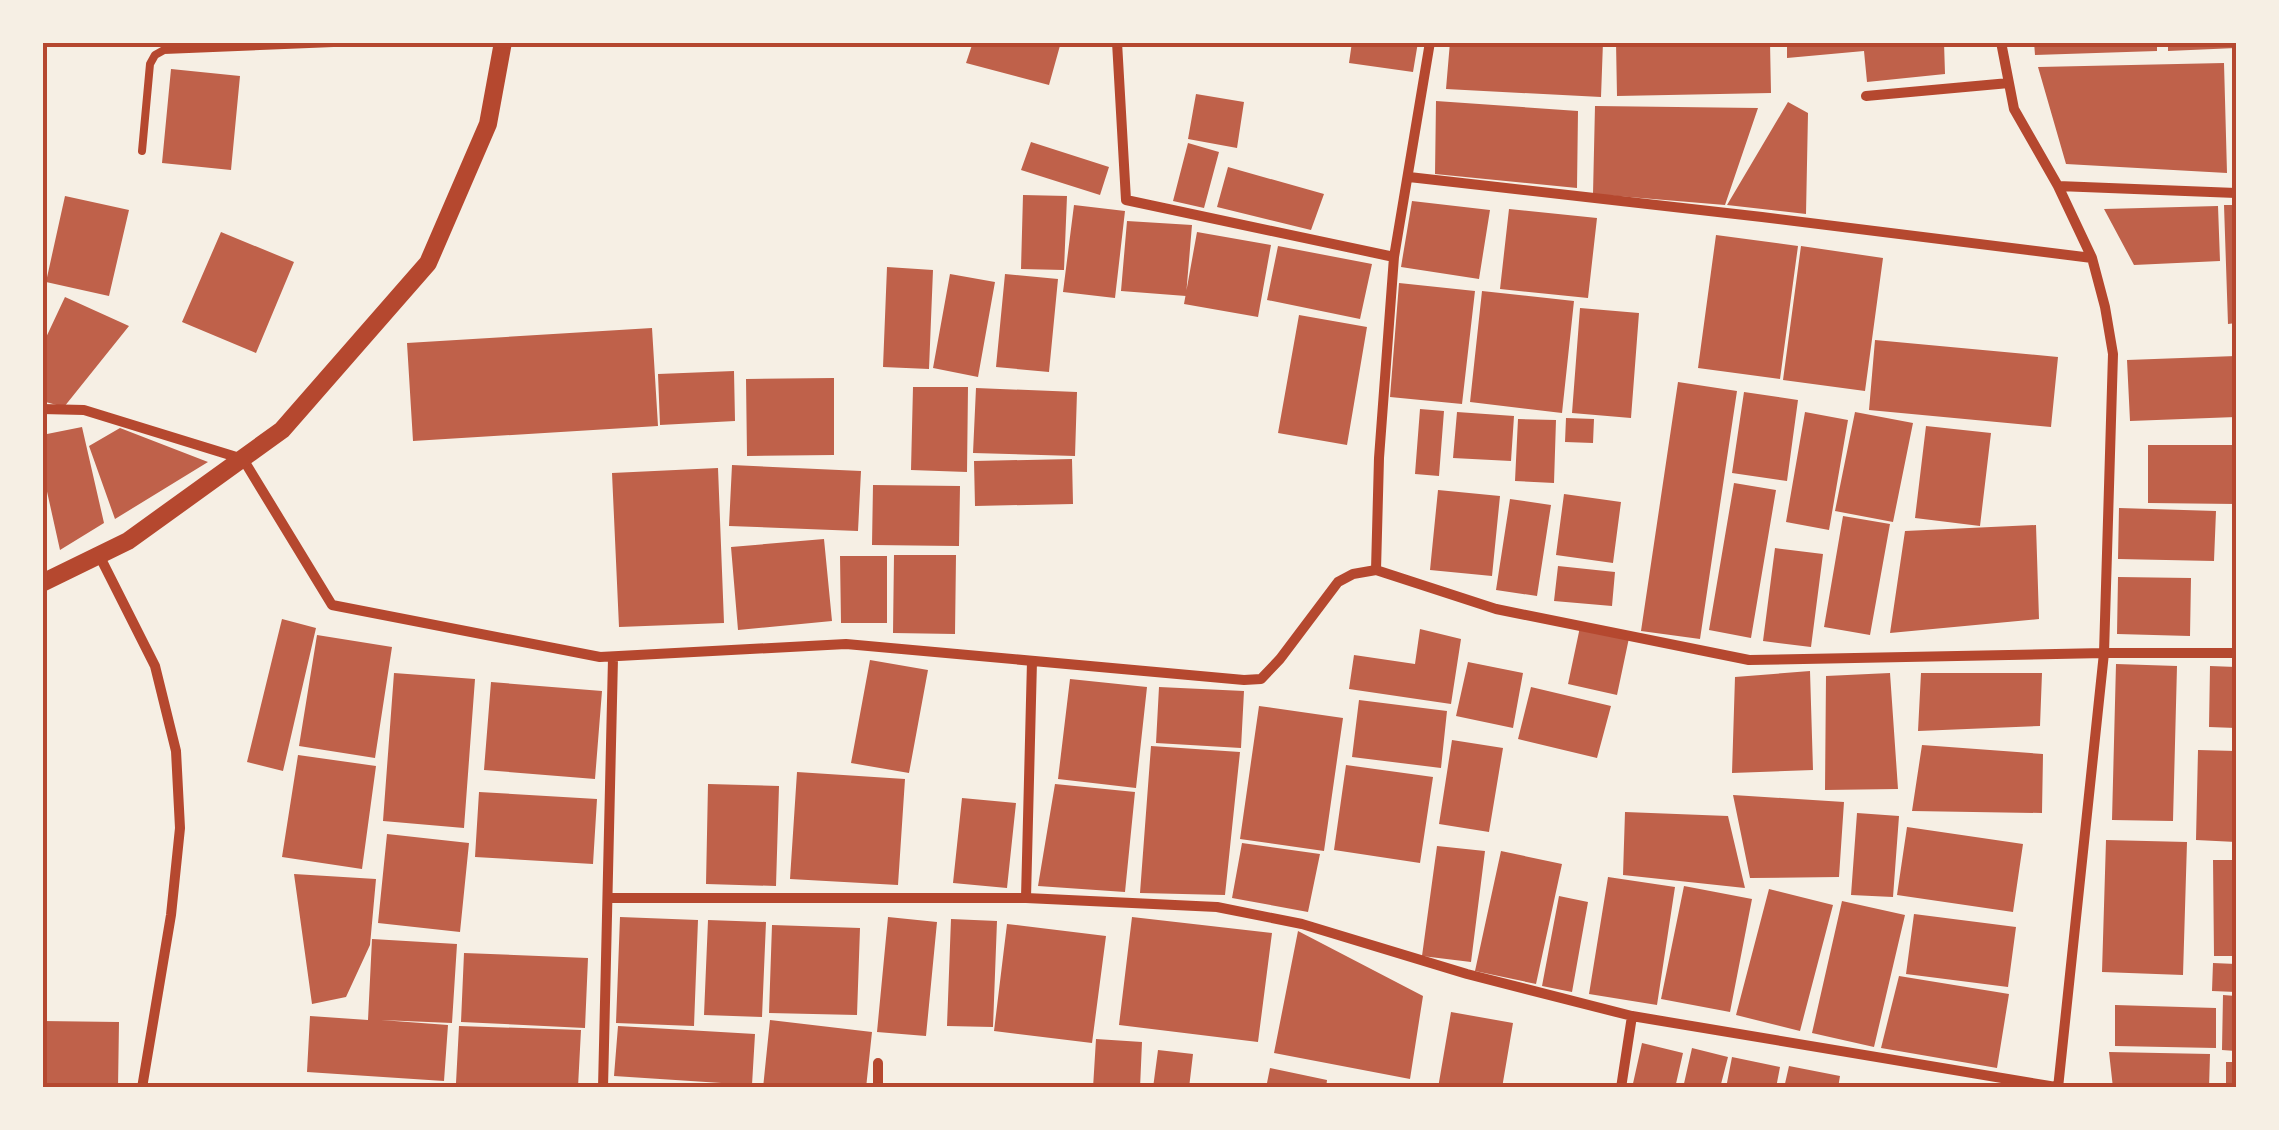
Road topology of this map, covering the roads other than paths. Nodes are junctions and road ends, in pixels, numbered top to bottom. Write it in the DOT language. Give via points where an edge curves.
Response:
graph roads {
  1 [pos="358,42"];
  2 [pos="503,42"];
  3 [pos="1117,42"];
  4 [pos="1430,42"];
  5 [pos="2001,42"];
  6 [pos="2010,83"];
  7 [pos="1866,96"];
  8 [pos="142,151"];
  9 [pos="1409,177"];
  10 [pos="2058,186"];
  11 [pos="2236,193"];
  12 [pos="1394,257"];
  13 [pos="2092,258"];
  14 [pos="42,409"];
  15 [pos="243,458"];
  16 [pos="99,555"];
  17 [pos="1376,570"];
  18 [pos="42,583"];
  19 [pos="2104,653"];
  20 [pos="2236,654"];
  21 [pos="612,658"];
  22 [pos="1032,661"];
  23 [pos="608,898"];
  24 [pos="1026,898"];
  25 [pos="1632,1016"];
  26 [pos="878,1063"];
  27 [pos="2060,1087"];
  28 [pos="142,1088"];
  29 [pos="603,1088"];
  30 [pos="878,1088"];
  31 [pos="1621,1088"];
  1 -- 8 [label="lane" via="164,50 150,64"];
  2 -- 15 [label="street" via="488,124 428,263 282,430"];
  3 -- 12 [label="street" via="1126,200"];
  4 -- 9 [label="street"];
  5 -- 6 [label="street"];
  6 -- 7 [label="street"];
  6 -- 10 [label="street" via="2014,109"];
  9 -- 12 [label="street"];
  9 -- 13 [label="street"];
  10 -- 11 [label="street"];
  10 -- 13 [label="street"];
  12 -- 17 [label="street"];
  13 -- 19 [label="street" via="2113,354"];
  14 -- 15 [label="street" via="84,410"];
  15 -- 16 [label="street"];
  15 -- 21 [label="street" via="332,605"];
  16 -- 18 [label="street"];
  16 -- 28 [label="street" via="155,666 176,751 180,828"];
  17 -- 19 [label="street" via="1496,609 1749,660"];
  17 -- 22 [label="street" via="1338,582 1261,679"];
  19 -- 20 [label="street"];
  19 -- 27 [label="street"];
  21 -- 22 [label="street" via="846,644"];
  21 -- 23 [label="street"];
  22 -- 24 [label="street"];
  23 -- 24 [label="street"];
  23 -- 29 [label="street"];
  24 -- 25 [label="street" via="1217,907 1285,920"];
  25 -- 27 [label="street"];
  25 -- 31 [label="street"];
  26 -- 30 [label="street"];
}
